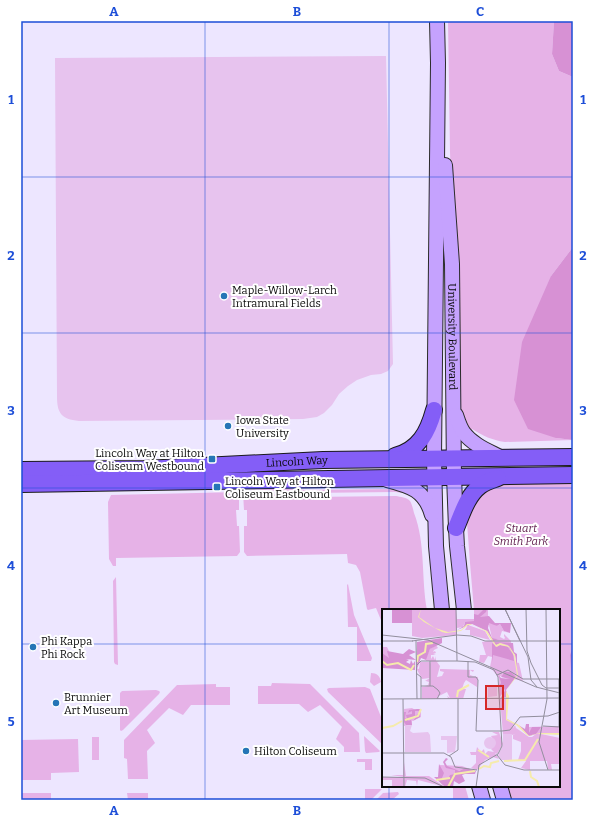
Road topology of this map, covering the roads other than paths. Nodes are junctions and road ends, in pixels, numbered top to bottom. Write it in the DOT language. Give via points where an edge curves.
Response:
graph roads {
  1 [pos="437,21"];
  2 [pos="438,63"];
  3 [pos="434,410"];
  4 [pos="454,410"];
  5 [pos="434,458"];
  6 [pos="454,458"];
  7 [pos="502,458"];
  8 [pos="573,458"];
  9 [pos="378,459"];
  10 [pos="21,470"];
  11 [pos="573,475"];
  12 [pos="454,476"];
  13 [pos="502,476"];
  14 [pos="434,477"];
  15 [pos="377,478"];
  16 [pos="21,484"];
  17 [pos="435,528"];
  18 [pos="456,528"];
  19 [pos="442,609"];
  20 [pos="464,609"];
  21 [pos="478,787"];
  22 [pos="500,787"];
  23 [pos="483,800"];
  24 [pos="504,800"];
  1 -- 2 [label="main road, University Boulevard"];
  2 -- 3 [label="main road, University Boulevard"];
  2 -- 4 [label="main road, University Boulevard" via="452,264"];
  3 -- 5 [label="main road, University Boulevard"];
  3 -- 9 [label="main road" via="427,432 414,448 399,455"];
  4 -- 6 [label="main road, University Boulevard"];
  4 -- 7 [label="main road" via="468,438"];
  5 -- 6 [label="main road, Lincoln Way"];
  5 -- 9 [label="main road, Lincoln Way"];
  5 -- 14 [label="main road, University Boulevard"];
  6 -- 7 [label="main road, Lincoln Way"];
  6 -- 12 [label="main road, University Boulevard"];
  7 -- 8 [label="main road, Lincoln Way"];
  9 -- 10 [label="main road, Lincoln Way"];
  11 -- 13 [label="main road, Lincoln Way"];
  12 -- 13 [label="main road, Lincoln Way"];
  12 -- 14 [label="main road, Lincoln Way"];
  12 -- 18 [label="main road, University Boulevard"];
  13 -- 18 [label="main road" via="480,487 474,493 466,504"];
  14 -- 15 [label="main road, Lincoln Way"];
  14 -- 17 [label="main road, University Boulevard"];
  15 -- 16 [label="main road, Lincoln Way"];
  15 -- 17 [label="main road" via="398,483 420,493 430,508"];
  17 -- 19 [label="main road, University Boulevard"];
  18 -- 20 [label="main road, University Boulevard"];
  21 -- 23 [label="main road"];
  22 -- 24 [label="main road"];
}
